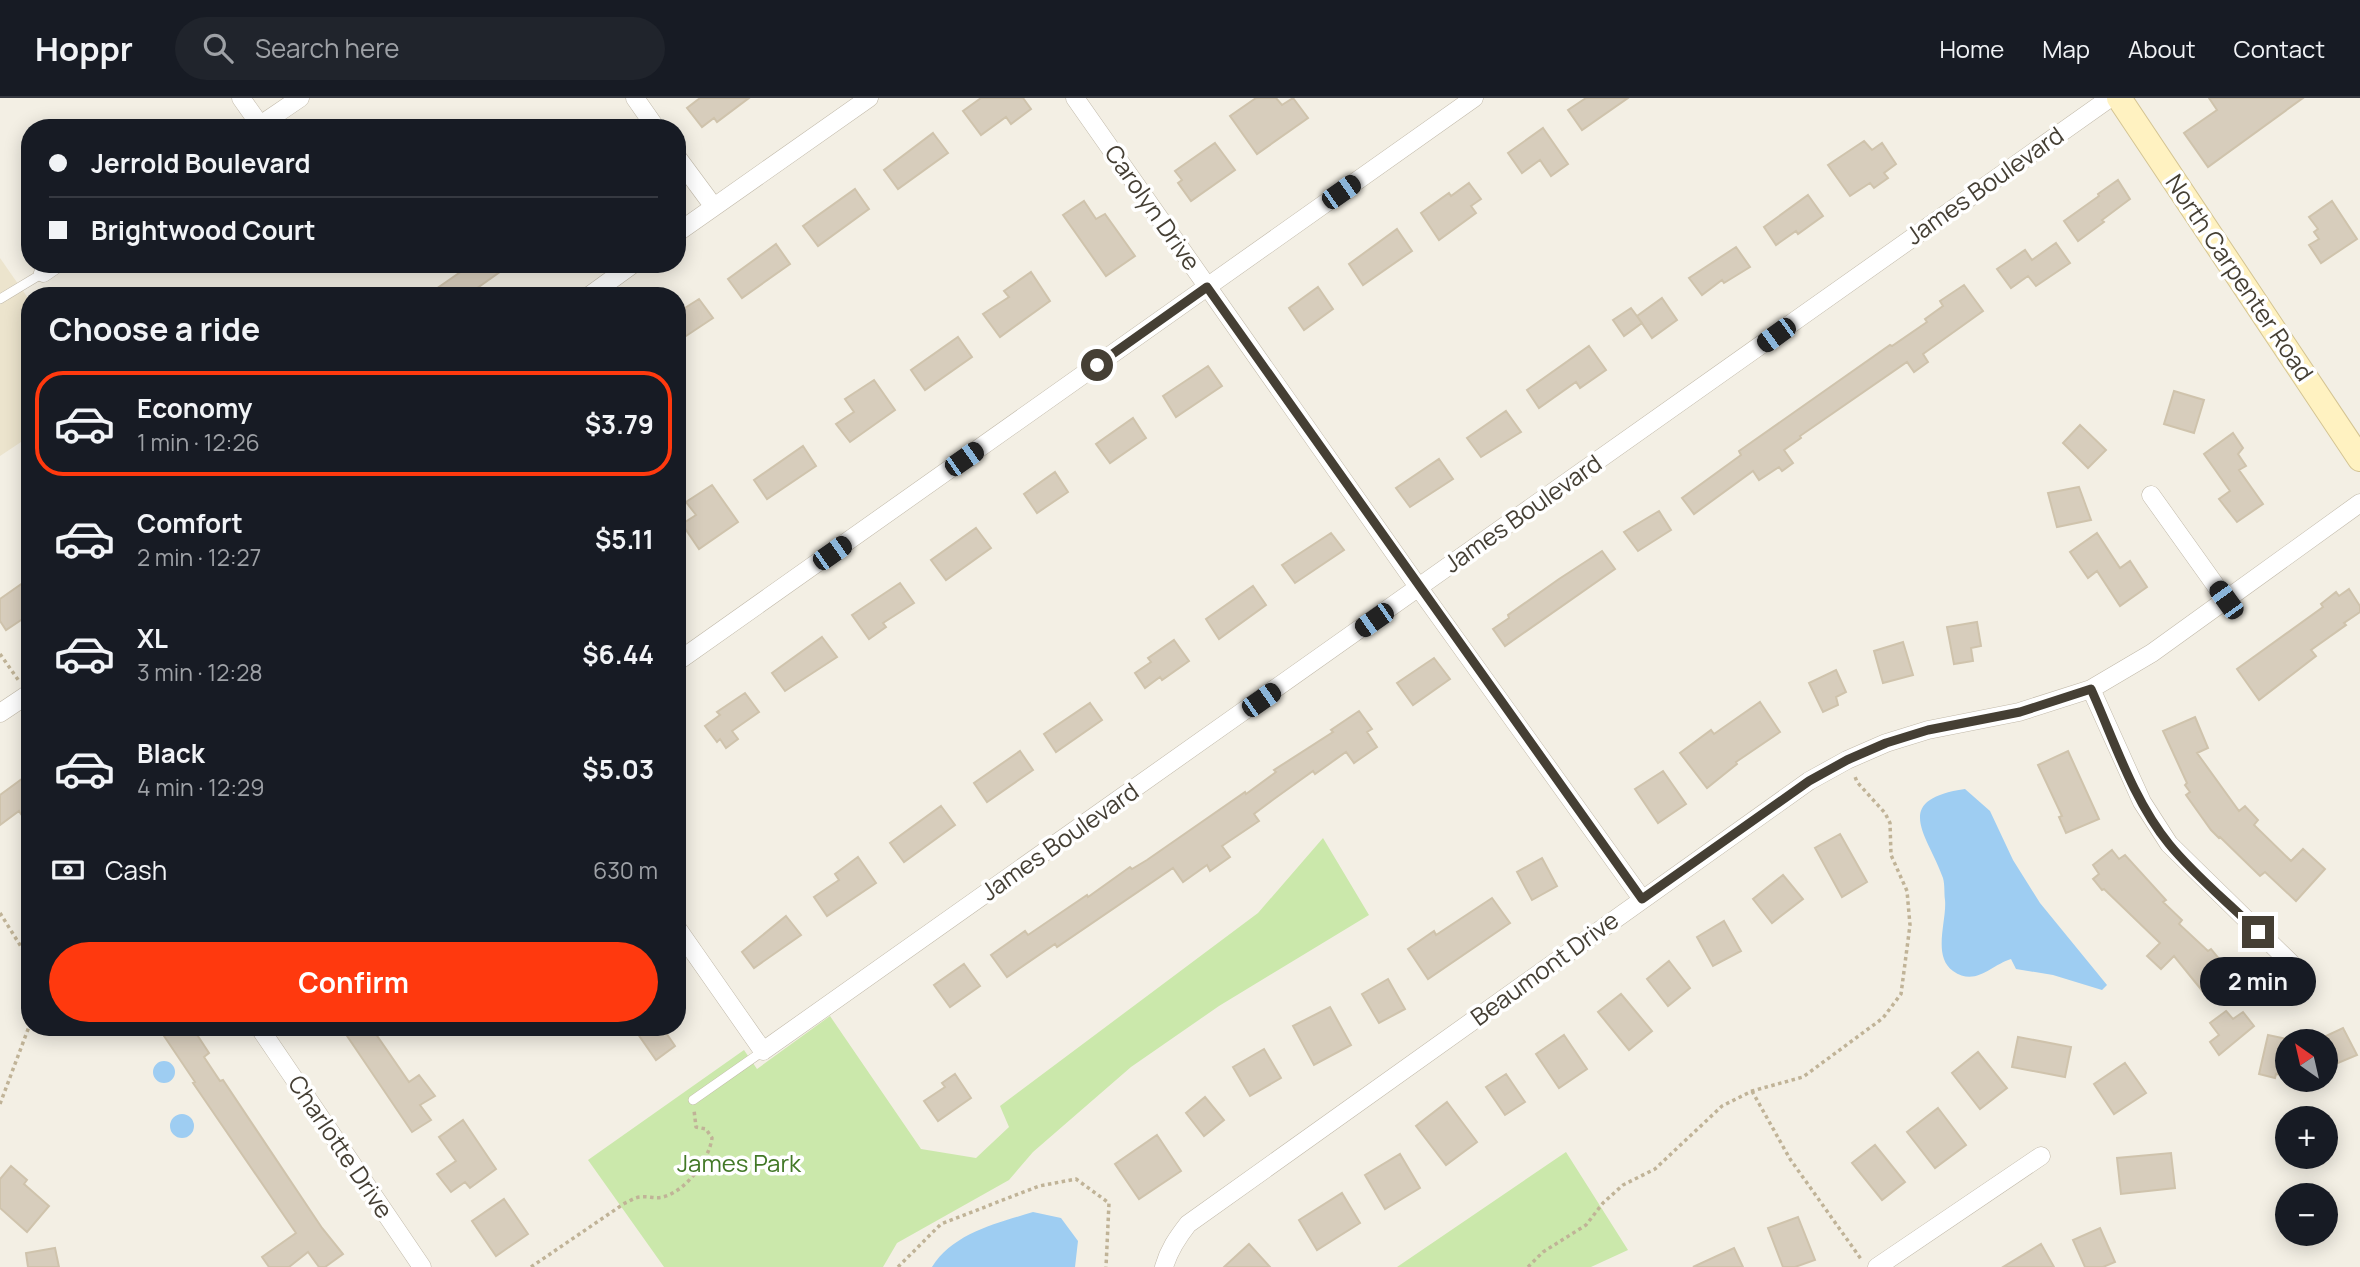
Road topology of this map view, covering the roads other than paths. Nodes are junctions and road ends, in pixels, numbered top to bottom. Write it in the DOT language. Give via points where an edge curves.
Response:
graph roads {
  1 [pos="241,98"];
  2 [pos="300,98"];
  3 [pos="635,98"];
  4 [pos="869,98"];
  5 [pos="1074,98"];
  6 [pos="1474,98"];
  7 [pos="2110,98"];
  8 [pos="2119,98"];
  9 [pos="253,119"];
  10 [pos="270,119"];
  11 [pos="650,119"];
  12 [pos="686,169"];
  13 [pos="714,207"];
  14 [pos="686,227"];
  15 [pos="42,273"];
  16 [pos="621,273"];
  17 [pos="602,287"];
  18 [pos="1207,287"];
  19 [pos="0,299"];
  20 [pos="2360,459"];
  21 [pos="2151,495"];
  22 [pos="2360,503"];
  23 [pos="1419,588"];
  24 [pos="2226,600"];
  25 [pos="686,656"];
  26 [pos="2091,689"];
  27 [pos="21,691"];
  28 [pos="0,713"];
  29 [pos="1642,899"];
  30 [pos="686,942"];
  31 [pos="2298,970"];
  32 [pos="265,1036"];
  33 [pos="763,1051"];
  34 [pos="693,1100"];
  35 [pos="2041,1156"];
  36 [pos="422,1267"];
  37 [pos="1164,1267"];
  38 [pos="1877,1267"];
  1 -- 9 [label="street"];
  2 -- 10 [label="street"];
  3 -- 11 [label="street"];
  4 -- 13 [label="street"];
  5 -- 18 [label="street, Carolyn Drive"];
  6 -- 18 [label="street"];
  7 -- 23 [label="street, James Boulevard"];
  8 -- 20 [label="street, North Carpenter Road"];
  12 -- 13 [label="street"];
  13 -- 14 [label="street"];
  15 -- 19 [label="lane"];
  16 -- 17 [label="street"];
  18 -- 23 [label="street, Carolyn Drive"];
  18 -- 25 [label="street"];
  21 -- 24 [label="street"];
  22 -- 24 [label="street, Beaumont Drive"];
  23 -- 29 [label="street, Carolyn Drive"];
  23 -- 33 [label="street, James Boulevard"];
  24 -- 26 [label="street, Beaumont Drive"];
  26 -- 29 [label="street, Beaumont Drive" via="2020,712 1928,730 1847,760 1809,781"];
  26 -- 31 [label="street" via="2142,802 2169,844"];
  27 -- 28 [label="street"];
  29 -- 37 [label="street, Beaumont Drive" via="1188,1224 1176,1238"];
  30 -- 33 [label="street"];
  32 -- 36 [label="street, Charlotte Drive"];
  33 -- 34 [label="lane"];
  35 -- 38 [label="street"];
}
